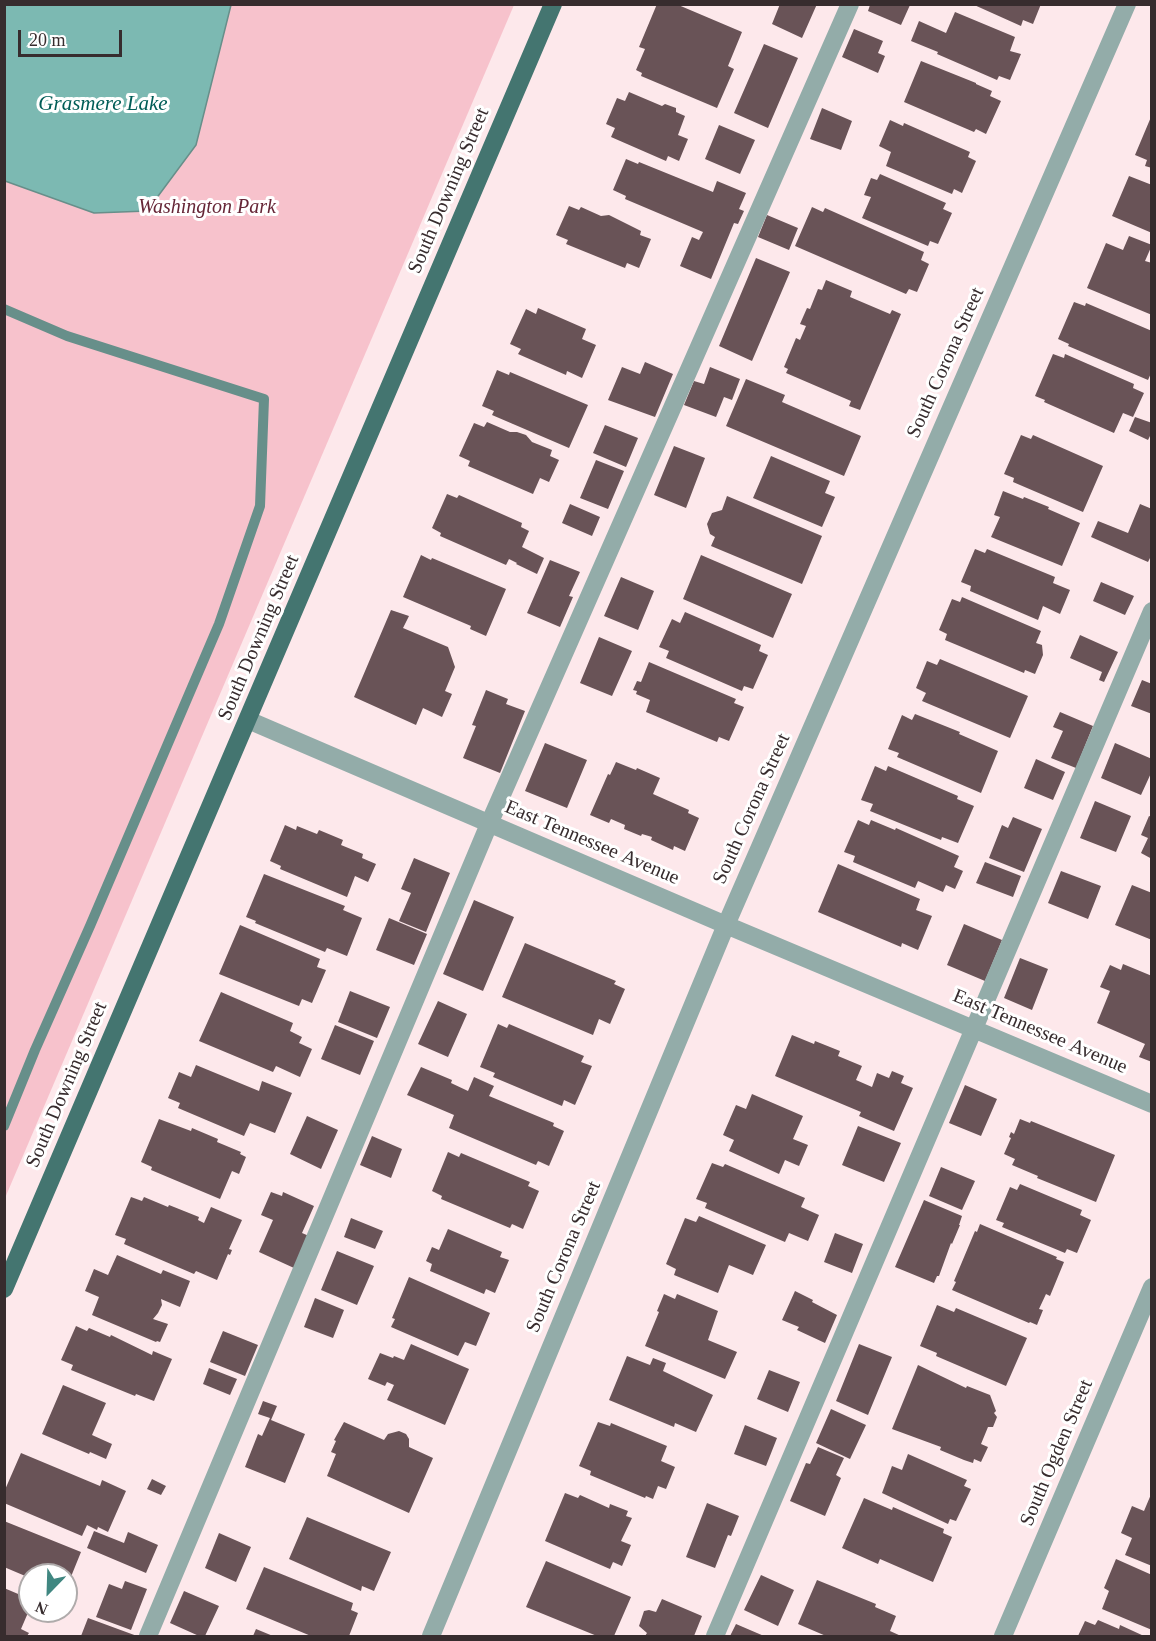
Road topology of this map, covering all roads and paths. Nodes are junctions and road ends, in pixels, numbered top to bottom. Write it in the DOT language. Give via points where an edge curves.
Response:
graph roads {
  1 [pos="553,4"];
  2 [pos="850,4"];
  3 [pos="1128,4"];
  4 [pos="1152,611"];
  5 [pos="248,720"];
  6 [pos="489,824"];
  7 [pos="726,925"];
  8 [pos="974,1029"];
  9 [pos="1152,1104"];
  10 [pos="1152,1287"];
  11 [pos="4,1289"];
  12 [pos="148,1636"];
  13 [pos="432,1636"];
  14 [pos="715,1636"];
  15 [pos="1003,1636"];
  1 -- 5 [label="main road, South Downing Street"];
  2 -- 6 [label="street"];
  3 -- 7 [label="street, South Corona Street"];
  4 -- 8 [label="street"];
  5 -- 6 [label="street, East Tennessee Avenue"];
  5 -- 11 [label="main road, South Downing Street"];
  6 -- 7 [label="street, East Tennessee Avenue"];
  6 -- 12 [label="street"];
  7 -- 8 [label="street, East Tennessee Avenue"];
  7 -- 13 [label="street, South Corona Street"];
  8 -- 9 [label="street, East Tennessee Avenue"];
  8 -- 14 [label="street"];
  10 -- 15 [label="street, South Ogden Street"];
}
